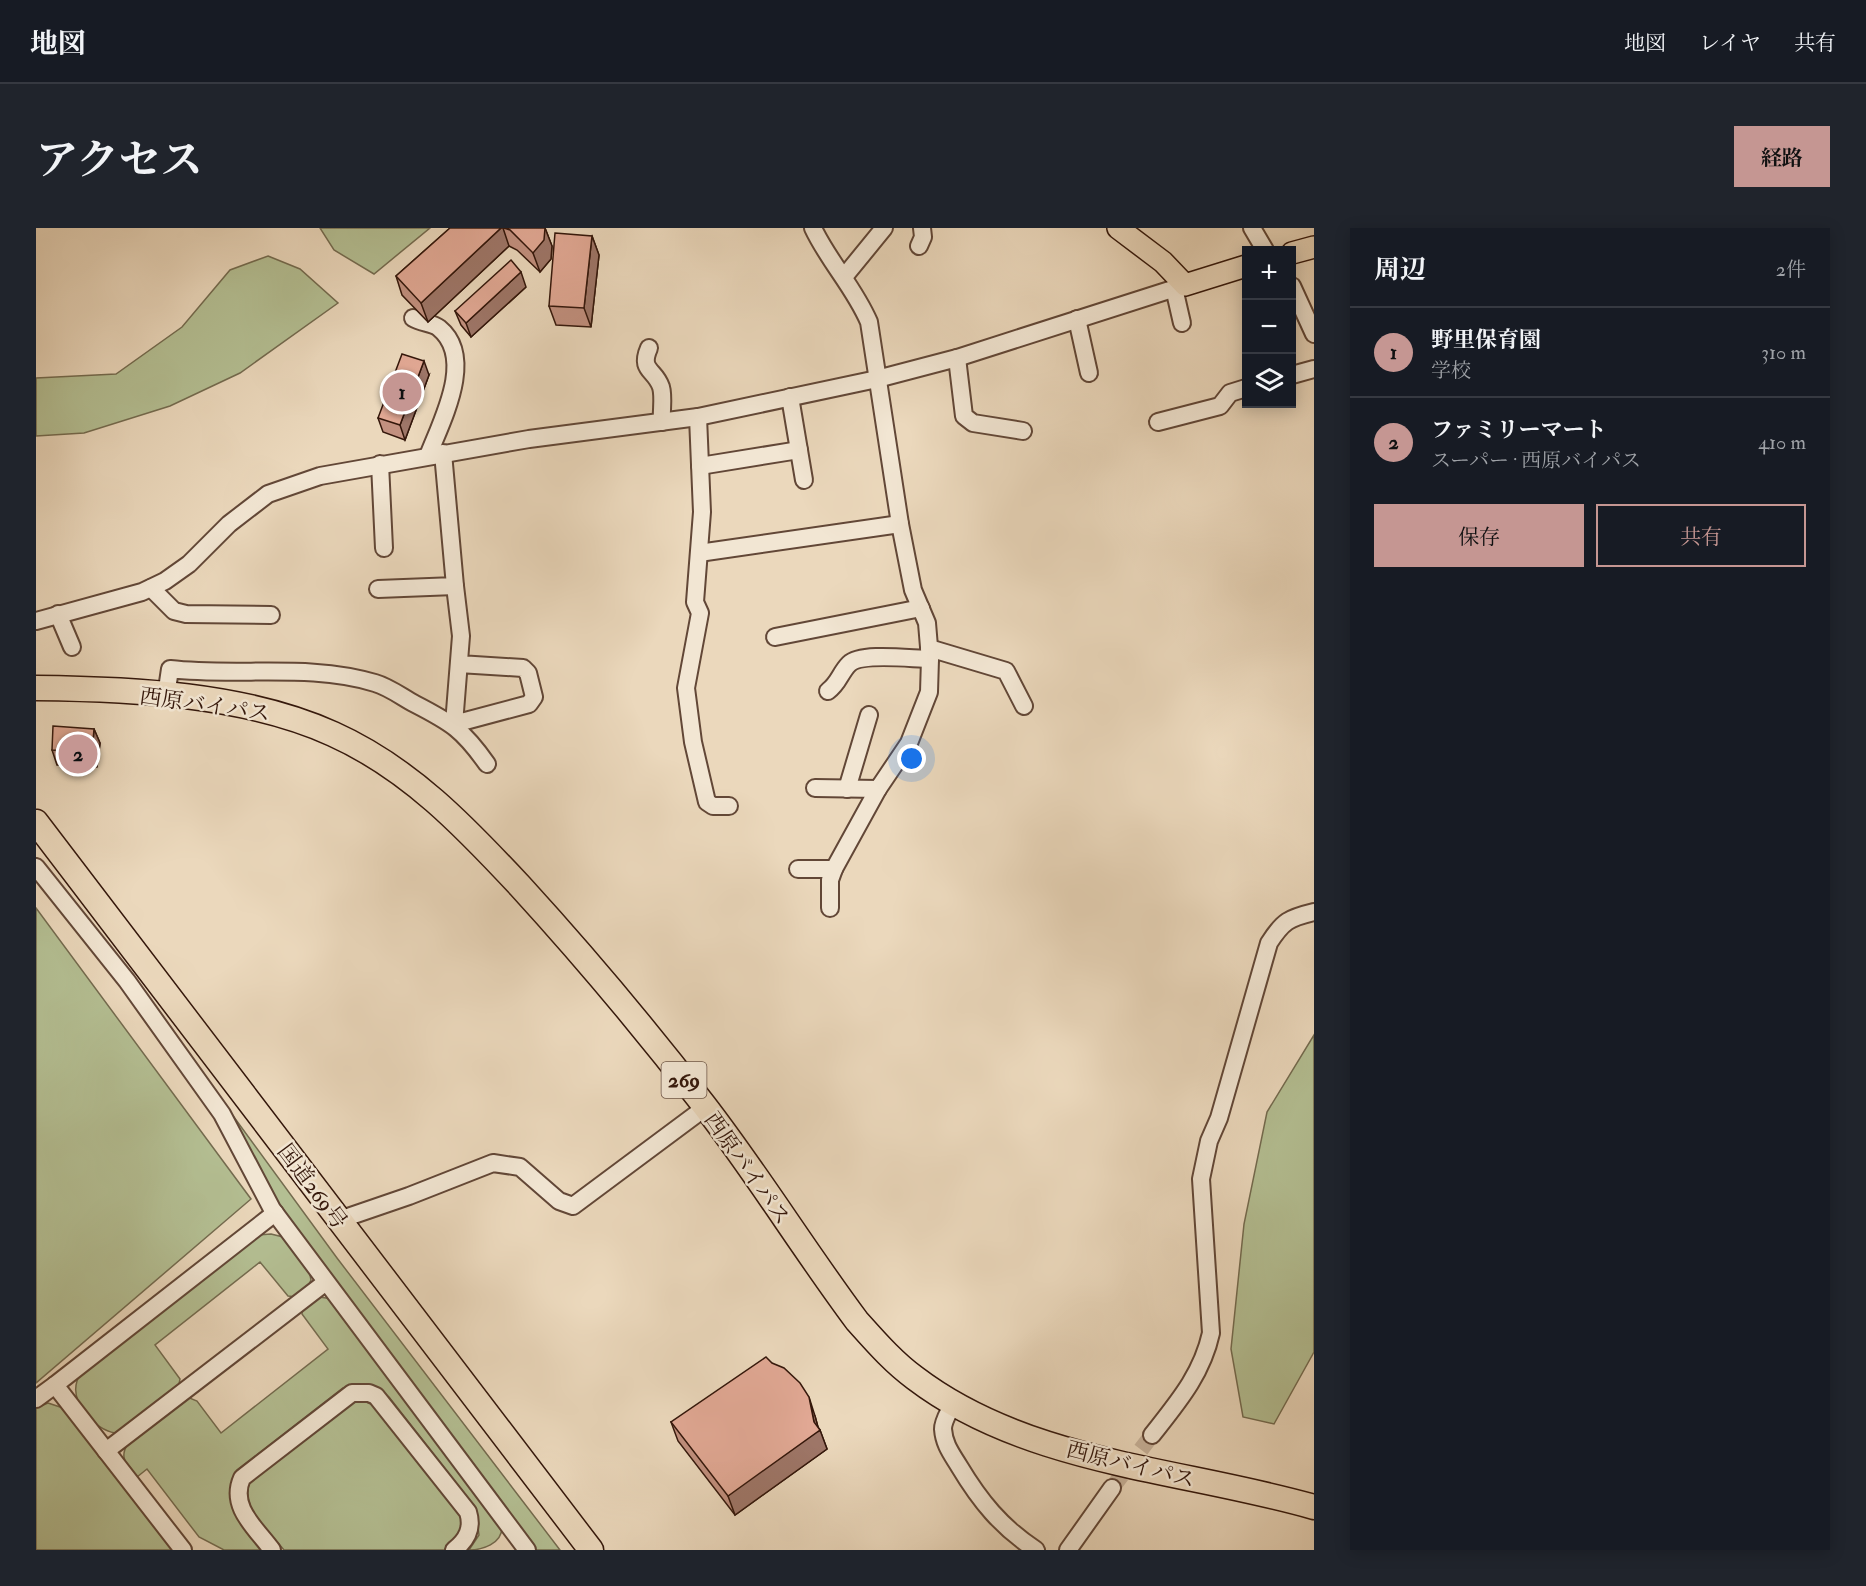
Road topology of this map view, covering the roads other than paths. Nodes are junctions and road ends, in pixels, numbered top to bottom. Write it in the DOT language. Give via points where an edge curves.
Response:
graph roads {
  1 [pos="813,228"];
  2 [pos="884,228"];
  3 [pos="922,228"];
  4 [pos="1118,228"];
  5 [pos="1252,228"];
  6 [pos="919,246"];
  7 [pos="1263,246"];
  8 [pos="1314,247"];
  9 [pos="1296,252"];
  10 [pos="1242,267"];
  11 [pos="844,277"];
  12 [pos="1179,286"];
  13 [pos="1296,295"];
  14 [pos="413,318"];
  15 [pos="1077,319"];
  16 [pos="1182,323"];
  17 [pos="1314,334"];
  18 [pos="649,348"];
  19 [pos="957,358"];
  20 [pos="1314,369"];
  21 [pos="1089,373"];
  22 [pos="1296,374"];
  23 [pos="877,379"];
  24 [pos="1242,389"];
  25 [pos="790,398"];
  26 [pos="698,417"];
  27 [pos="662,422"];
  28 [pos="1158,422"];
  29 [pos="1023,431"];
  30 [pos="799,450"];
  31 [pos="436,455"];
  32 [pos="380,464"];
  33 [pos="700,466"];
  34 [pos="804,480"];
  35 [pos="900,524"];
  36 [pos="384,548"];
  37 [pos="699,553"];
  38 [pos="455,586"];
  39 [pos="151,588"];
  40 [pos="378,589"];
  41 [pos="921,608"];
  42 [pos="58,614"];
  43 [pos="271,615"];
  44 [pos="36,621"];
  45 [pos="775,637"];
  46 [pos="72,647"];
  47 [pos="929,654"];
  48 [pos="459,664"];
  49 [pos="36,688"];
  50 [pos="828,691"];
  51 [pos="166,696"];
  52 [pos="1023,706"];
  53 [pos="869,715"];
  54 [pos="454,724"];
  55 [pos="487,764"];
  56 [pos="815,788"];
  57 [pos="847,789"];
  58 [pos="878,789"];
  59 [pos="729,806"];
  60 [pos="36,822"];
  61 [pos="36,867"];
  62 [pos="798,869"];
  63 [pos="834,869"];
  64 [pos="830,908"];
  65 [pos="1314,912"];
  66 [pos="706,1107"];
  67 [pos="275,1213"];
  68 [pos="339,1220"];
  69 [pos="326,1282"];
  70 [pos="55,1385"];
  71 [pos="36,1399"];
  72 [pos="953,1403"];
  73 [pos="1152,1435"];
  74 [pos="106,1451"];
  75 [pos="1112,1488"];
  76 [pos="1314,1507"];
  77 [pos="183,1550"];
  78 [pos="272,1550"];
  79 [pos="454,1550"];
  80 [pos="527,1550"];
  81 [pos="591,1550"];
  82 [pos="1036,1550"];
  83 [pos="1068,1550"];
  1 -- 11 [label="street"];
  2 -- 11 [label="street"];
  3 -- 6 [label="street"];
  4 -- 12 [label="main road" via="1163,262"];
  5 -- 7 [label="street"];
  8 -- 9 [label="main road"];
  10 -- 12 [label="main road"];
  11 -- 23 [label="street" via="869,322"];
  12 -- 15 [label="street"];
  12 -- 16 [label="street"];
  13 -- 17 [label="street"];
  14 -- 31 [label="street" via="438,326 448,338 457,372"];
  15 -- 19 [label="street"];
  15 -- 21 [label="street"];
  18 -- 27 [label="street" via="645,358 661,387"];
  19 -- 23 [label="street"];
  19 -- 29 [label="street" via="964,416 973,423"];
  20 -- 22 [label="street"];
  23 -- 25 [label="street"];
  23 -- 35 [label="street"];
  24 -- 28 [label="street" via="1230,393 1220,406"];
  25 -- 26 [label="street"];
  25 -- 30 [label="street"];
  26 -- 27 [label="street"];
  26 -- 33 [label="street"];
  27 -- 31 [label="street"];
  30 -- 33 [label="street"];
  30 -- 34 [label="street"];
  31 -- 32 [label="street"];
  31 -- 38 [label="street"];
  32 -- 36 [label="street"];
  32 -- 39 [label="street" via="320,476 268,494 229,524 189,564"];
  33 -- 37 [label="street"];
  35 -- 37 [label="street"];
  35 -- 41 [label="street"];
  37 -- 59 [label="street" via="695,602 700,613 686,688 707,802 712,806"];
  38 -- 40 [label="street"];
  38 -- 48 [label="street" via="461,636"];
  39 -- 42 [label="street"];
  39 -- 43 [label="street" via="174,611 186,614"];
  41 -- 45 [label="street"];
  41 -- 47 [label="street" via="927,623"];
  42 -- 44 [label="street"];
  42 -- 46 [label="street"];
  47 -- 50 [label="street" via="864,658 849,663 838,684"];
  47 -- 52 [label="street" via="1006,672"];
  47 -- 58 [label="street" via="929,692 909,743"];
  48 -- 54 [label="street"];
  48 -- 54 [label="street" via="523,668 534,697 529,704"];
  49 -- 51 [label="highway, 西原バイパス / 269"];
  51 -- 54 [label="street" via="170,669 209,674 298,671 378,684"];
  51 -- 66 [label="highway, 西原バイパス / 269" via="227,703 307,723 362,748 424,791 550,919"];
  53 -- 57 [label="street"];
  54 -- 55 [label="street"];
  56 -- 57 [label="street"];
  57 -- 58 [label="street"];
  58 -- 63 [label="street"];
  60 -- 68 [label="highway, 国道269号"];
  61 -- 67 [label="street" via="128,981 222,1113"];
  62 -- 63 [label="street"];
  63 -- 64 [label="street"];
  65 -- 73 [label="street" via="1281,925 1269,943 1201,1179 1211,1333 1206,1355 1192,1384"];
  66 -- 68 [label="street" via="573,1206 559,1201 520,1167 493,1162"];
  66 -- 72 [label="highway, 西原バイパス / 269" via="857,1321 915,1378"];
  67 -- 69 [label="street"];
  67 -- 70 [label="street"];
  68 -- 81 [label="highway, 国道269号"];
  69 -- 74 [label="street"];
  69 -- 80 [label="street"];
  70 -- 71 [label="street"];
  70 -- 74 [label="street"];
  72 -- 76 [label="highway, 西原バイパス / 269" via="993,1424 1069,1450"];
  72 -- 82 [label="street" via="943,1426 945,1446 993,1516"];
  74 -- 77 [label="street"];
  75 -- 83 [label="street"];
  78 -- 79 [label="street" via="241,1510 237,1494 242,1478 352,1393 361,1392 376,1396 468,1512 469,1532"];
}
